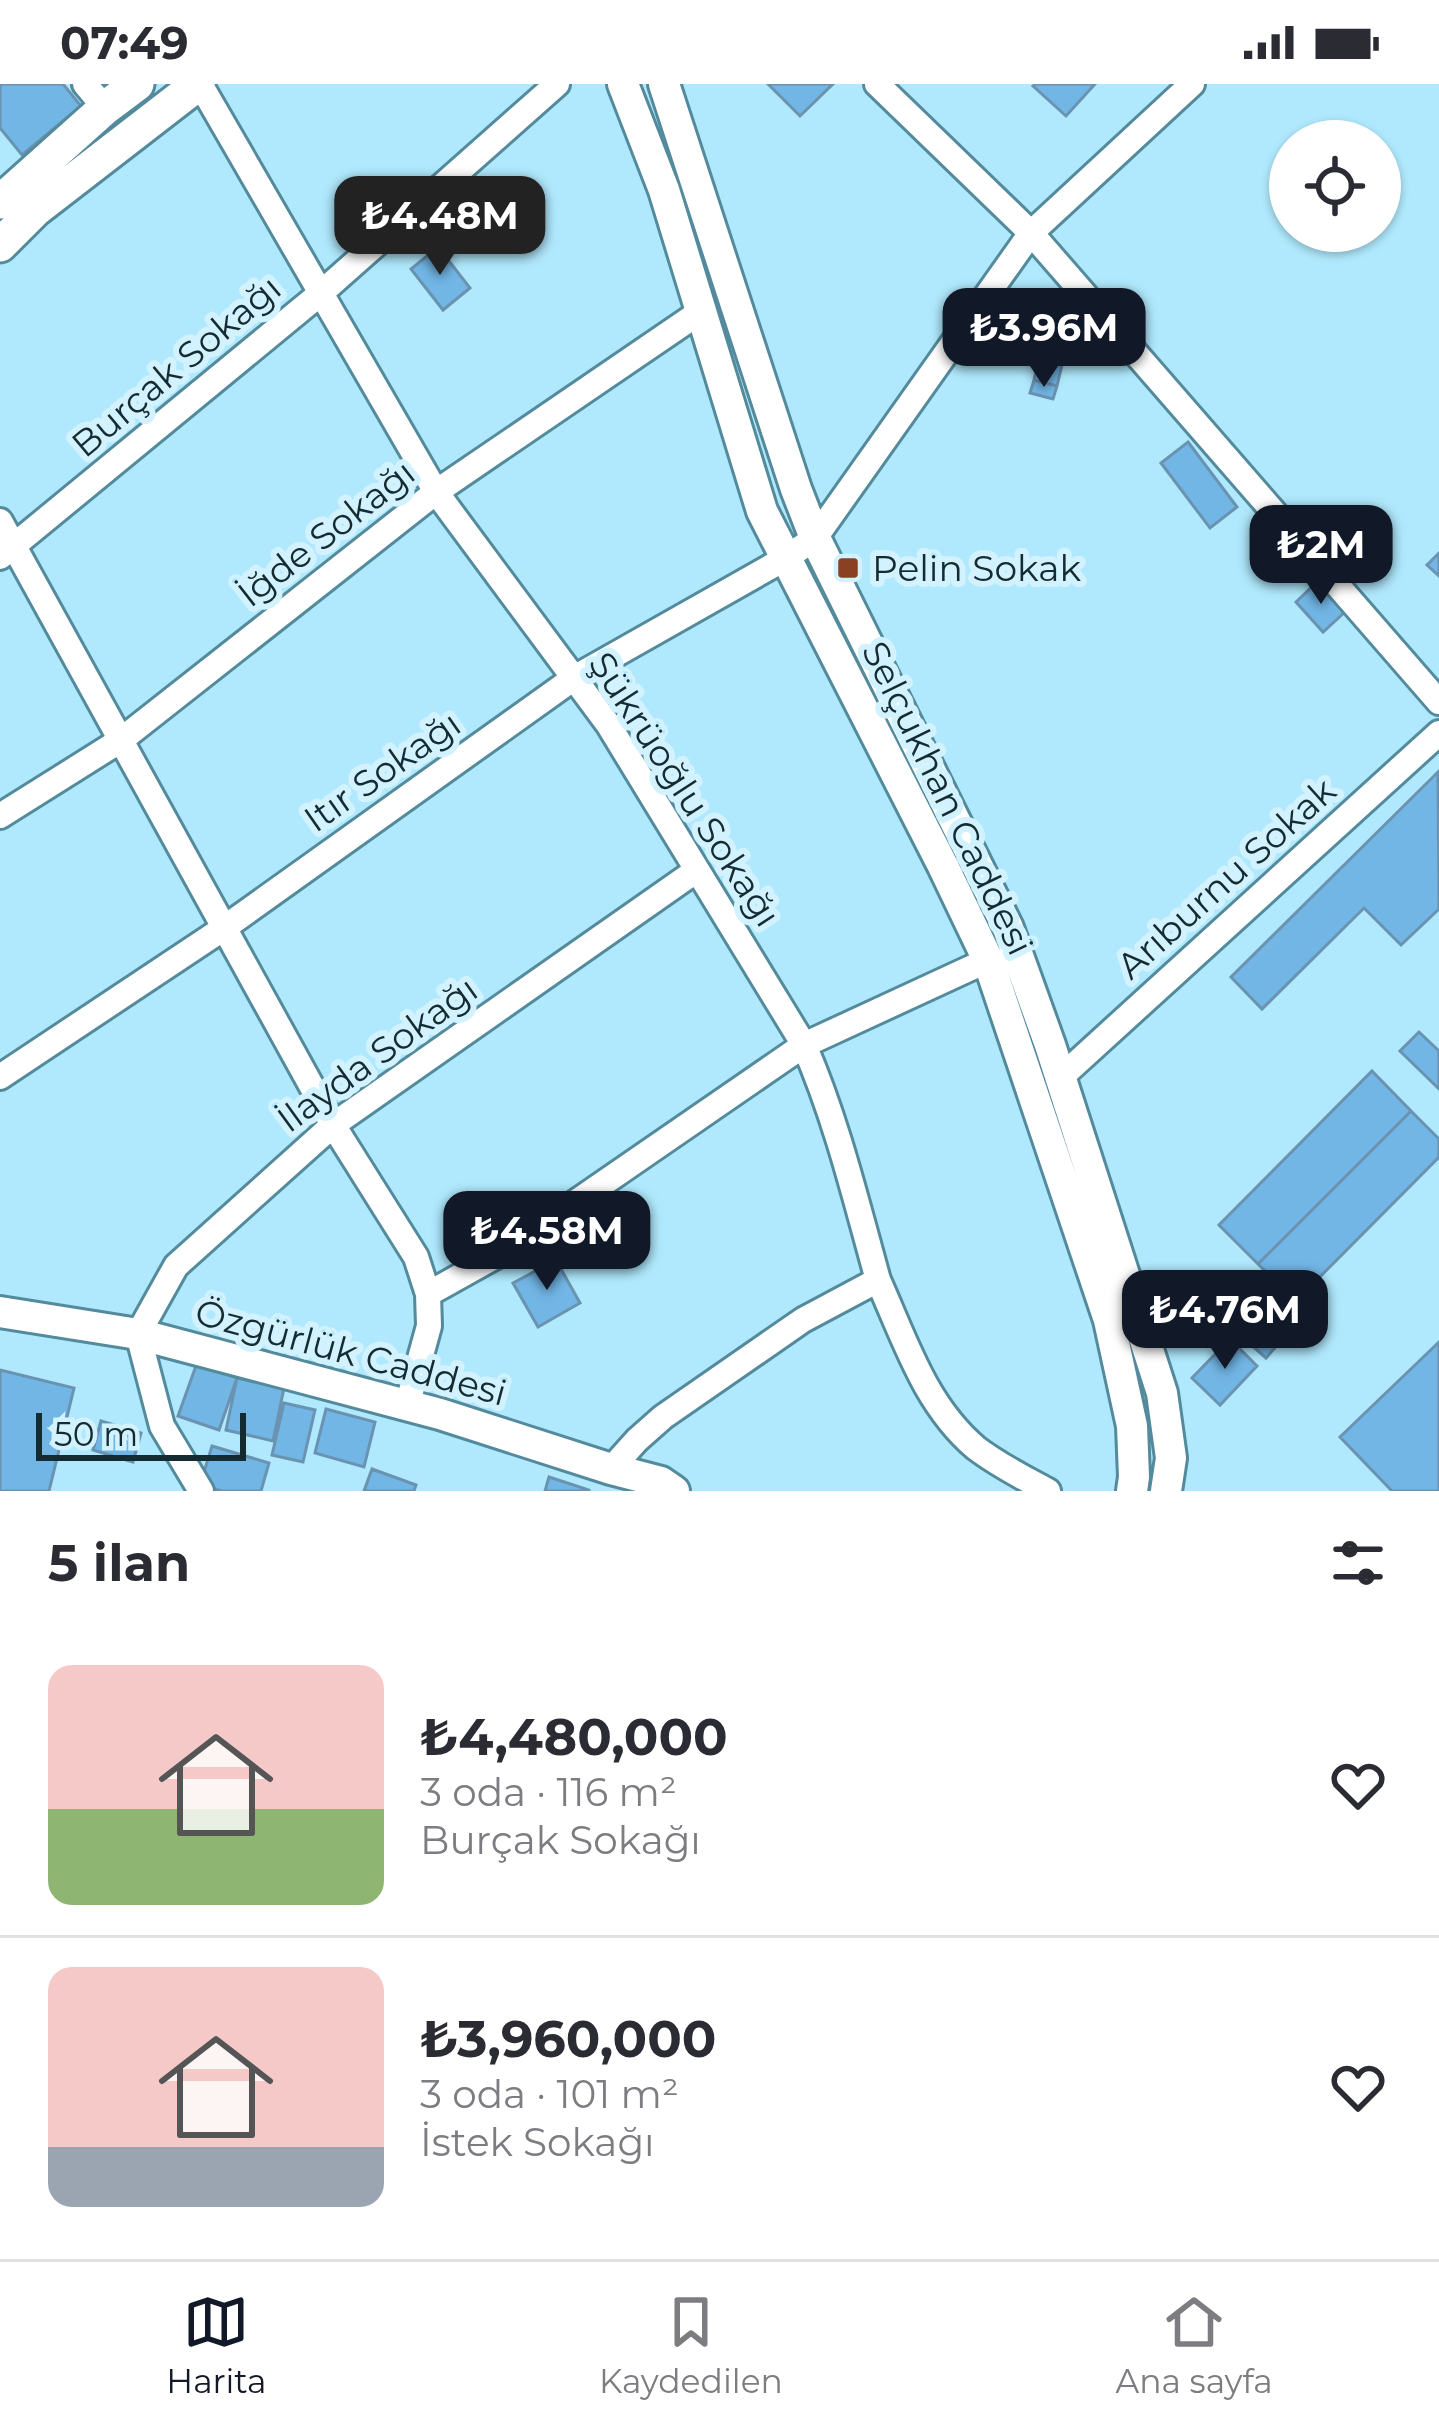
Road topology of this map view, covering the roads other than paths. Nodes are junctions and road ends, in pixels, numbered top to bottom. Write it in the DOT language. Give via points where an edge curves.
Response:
graph roads {
  1 [pos="137,84"];
  2 [pos="199,84"];
  3 [pos="557,84"];
  4 [pos="622,84"];
  5 [pos="664,84"];
  6 [pos="877,84"];
  7 [pos="1192,84"];
  8 [pos="95,96"];
  9 [pos="6,184"];
  10 [pos="1031,233"];
  11 [pos="0,245"];
  12 [pos="321,292"];
  13 [pos="700,312"];
  14 [pos="436,492"];
  15 [pos="0,521"];
  16 [pos="815,538"];
  17 [pos="7,552"];
  18 [pos="786,558"];
  19 [pos="574,678"];
  20 [pos="1439,702"];
  21 [pos="1439,733"];
  22 [pos="121,740"];
  23 [pos="0,816"];
  24 [pos="697,870"];
  25 [pos="224,928"];
  26 [pos="988,960"];
  27 [pos="804,1046"];
  28 [pos="0,1077"];
  29 [pos="1061,1077"];
  30 [pos="333,1125"];
  31 [pos="878,1280"];
  32 [pos="428,1294"];
  33 [pos="0,1312"];
  34 [pos="138,1334"];
  35 [pos="407,1406"];
  36 [pos="611,1469"];
  37 [pos="201,1491"];
  38 [pos="674,1491"];
  39 [pos="1048,1491"];
  40 [pos="1132,1491"];
  41 [pos="1166,1491"];
  1 -- 8 [label="main road"];
  2 -- 11 [label="main road"];
  2 -- 12 [label="street, Şükrüoğlu Sokağı"];
  3 -- 12 [label="street, Burçak Sokağı"];
  4 -- 13 [label="street, Selçukhan Caddesi"];
  5 -- 16 [label="street, Selçukhan Caddesi"];
  6 -- 10 [label="street"];
  7 -- 10 [label="street"];
  8 -- 9 [label="main road"];
  10 -- 16 [label="street"];
  10 -- 20 [label="street"];
  12 -- 14 [label="street, Şükrüoğlu Sokağı"];
  12 -- 17 [label="street, Burçak Sokağı"];
  13 -- 14 [label="street, İğde Sokağı"];
  13 -- 18 [label="street, Selçukhan Caddesi" via="762,511"];
  14 -- 19 [label="street, Şükrüoğlu Sokağı"];
  14 -- 22 [label="street, İğde Sokağı"];
  15 -- 17 [label="street"];
  16 -- 18 [label="street, Itır Sokağı"];
  16 -- 29 [label="street, Selçukhan Caddesi" via="1008,928"];
  17 -- 22 [label="street"];
  18 -- 19 [label="street, Itır Sokağı"];
  18 -- 26 [label="street, Selçukhan Caddesi"];
  19 -- 24 [label="street, Şükrüoğlu Sokağı"];
  19 -- 25 [label="street, Itır Sokağı"];
  21 -- 29 [label="street, Arıburnu Sokak"];
  22 -- 23 [label="street, İğde Sokağı"];
  22 -- 25 [label="street"];
  24 -- 27 [label="street, Şükrüoğlu Sokağı"];
  24 -- 30 [label="street, İlayda Sokağı"];
  25 -- 28 [label="street, Itır Sokağı"];
  25 -- 30 [label="street"];
  26 -- 27 [label="street"];
  26 -- 40 [label="street, Selçukhan Caddesi" via="1108,1320 1132,1426"];
  27 -- 31 [label="street, Şükrüoğlu Sokağı" via="842,1145"];
  27 -- 32 [label="street" via="505,1251"];
  29 -- 41 [label="street, Selçukhan Caddesi" via="1162,1393 1171,1458"];
  30 -- 32 [label="street" via="416,1257"];
  30 -- 34 [label="street, İlayda Sokağı" via="176,1266"];
  31 -- 36 [label="street" via="803,1320 663,1417"];
  31 -- 39 [label="street, Şükrüoğlu Sokağı" via="948,1419 994,1461"];
  32 -- 35 [label="street" via="429,1326"];
  33 -- 34 [label="street, Özgürlük Caddesi"];
  34 -- 35 [label="street, Özgürlük Caddesi"];
  34 -- 37 [label="street" via="162,1426"];
  35 -- 36 [label="street, Özgürlük Caddesi"];
  36 -- 38 [label="street, Özgürlük Caddesi"];
}
